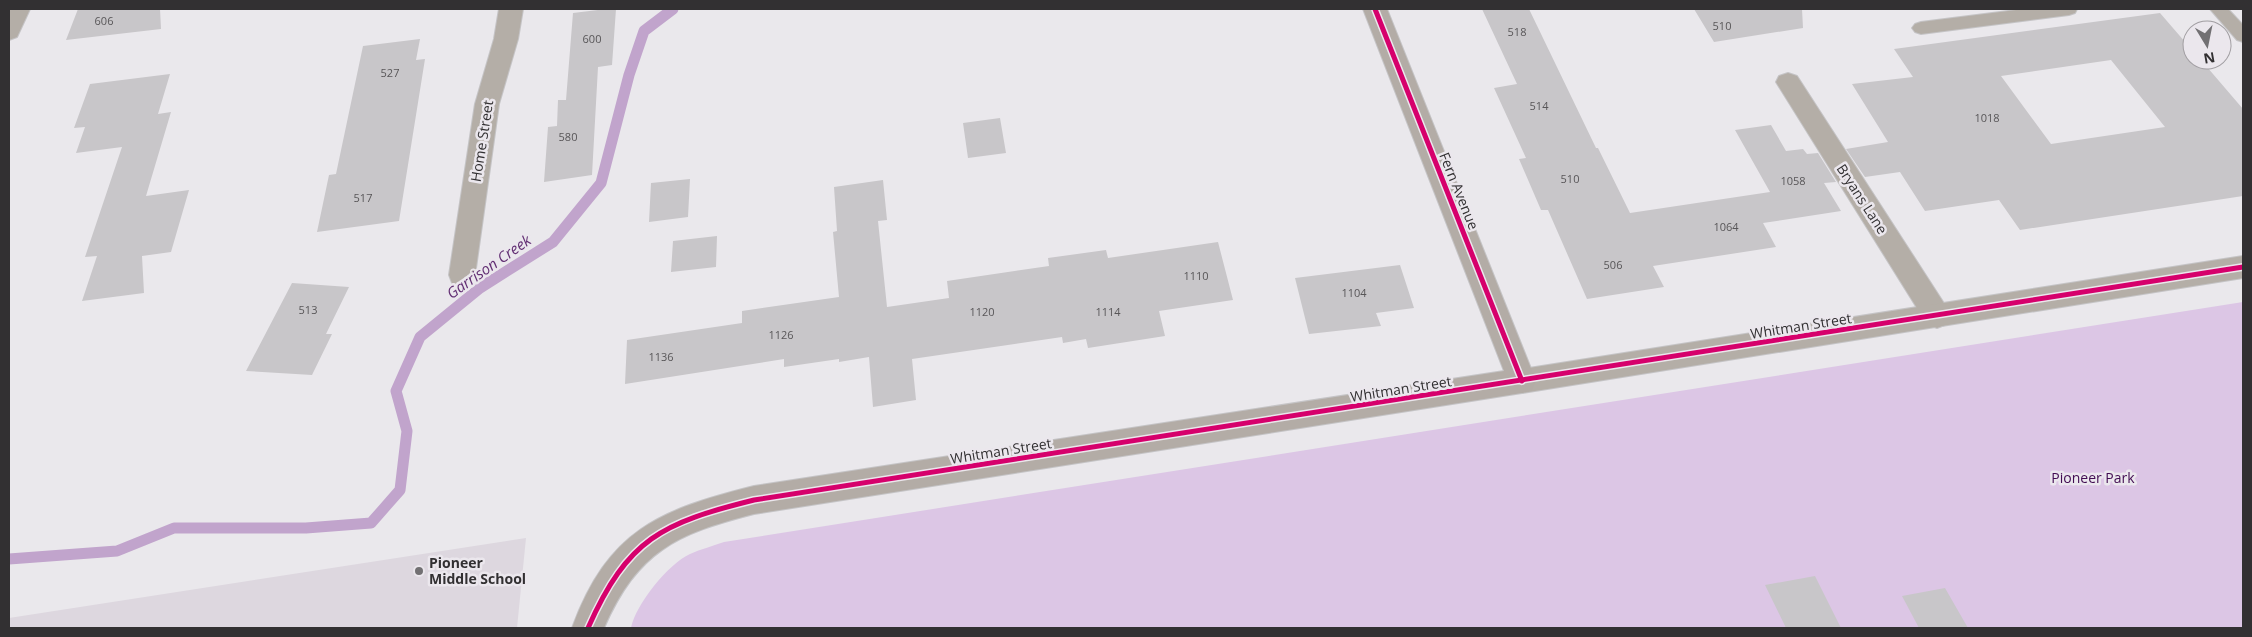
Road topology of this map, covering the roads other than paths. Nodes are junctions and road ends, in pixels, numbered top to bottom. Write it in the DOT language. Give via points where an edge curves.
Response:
graph roads {
  1 [pos="18,9"];
  2 [pos="511,9"];
  3 [pos="1375,9"];
  4 [pos="2069,9"];
  5 [pos="2218,9"];
  6 [pos="1921,28"];
  7 [pos="9,31"];
  8 [pos="2243,36"];
  9 [pos="1788,82"];
  10 [pos="2243,267"];
  11 [pos="462,275"];
  12 [pos="1937,316"];
  13 [pos="1522,381"];
  14 [pos="588,628"];
  1 -- 7 [label="street"];
  2 -- 11 [label="street, Home Street" via="506,39 487,104"];
  3 -- 13 [label="main road, Fern Avenue"];
  4 -- 6 [label="lane"];
  5 -- 8 [label="lane"];
  9 -- 12 [label="street, Bryans Lane"];
  10 -- 12 [label="street, Whitman Street"];
  12 -- 13 [label="street, Whitman Street"];
  13 -- 14 [label="main road, Whitman Street" via="754,500 689,518 658,533 632,553 600,598"];
}
